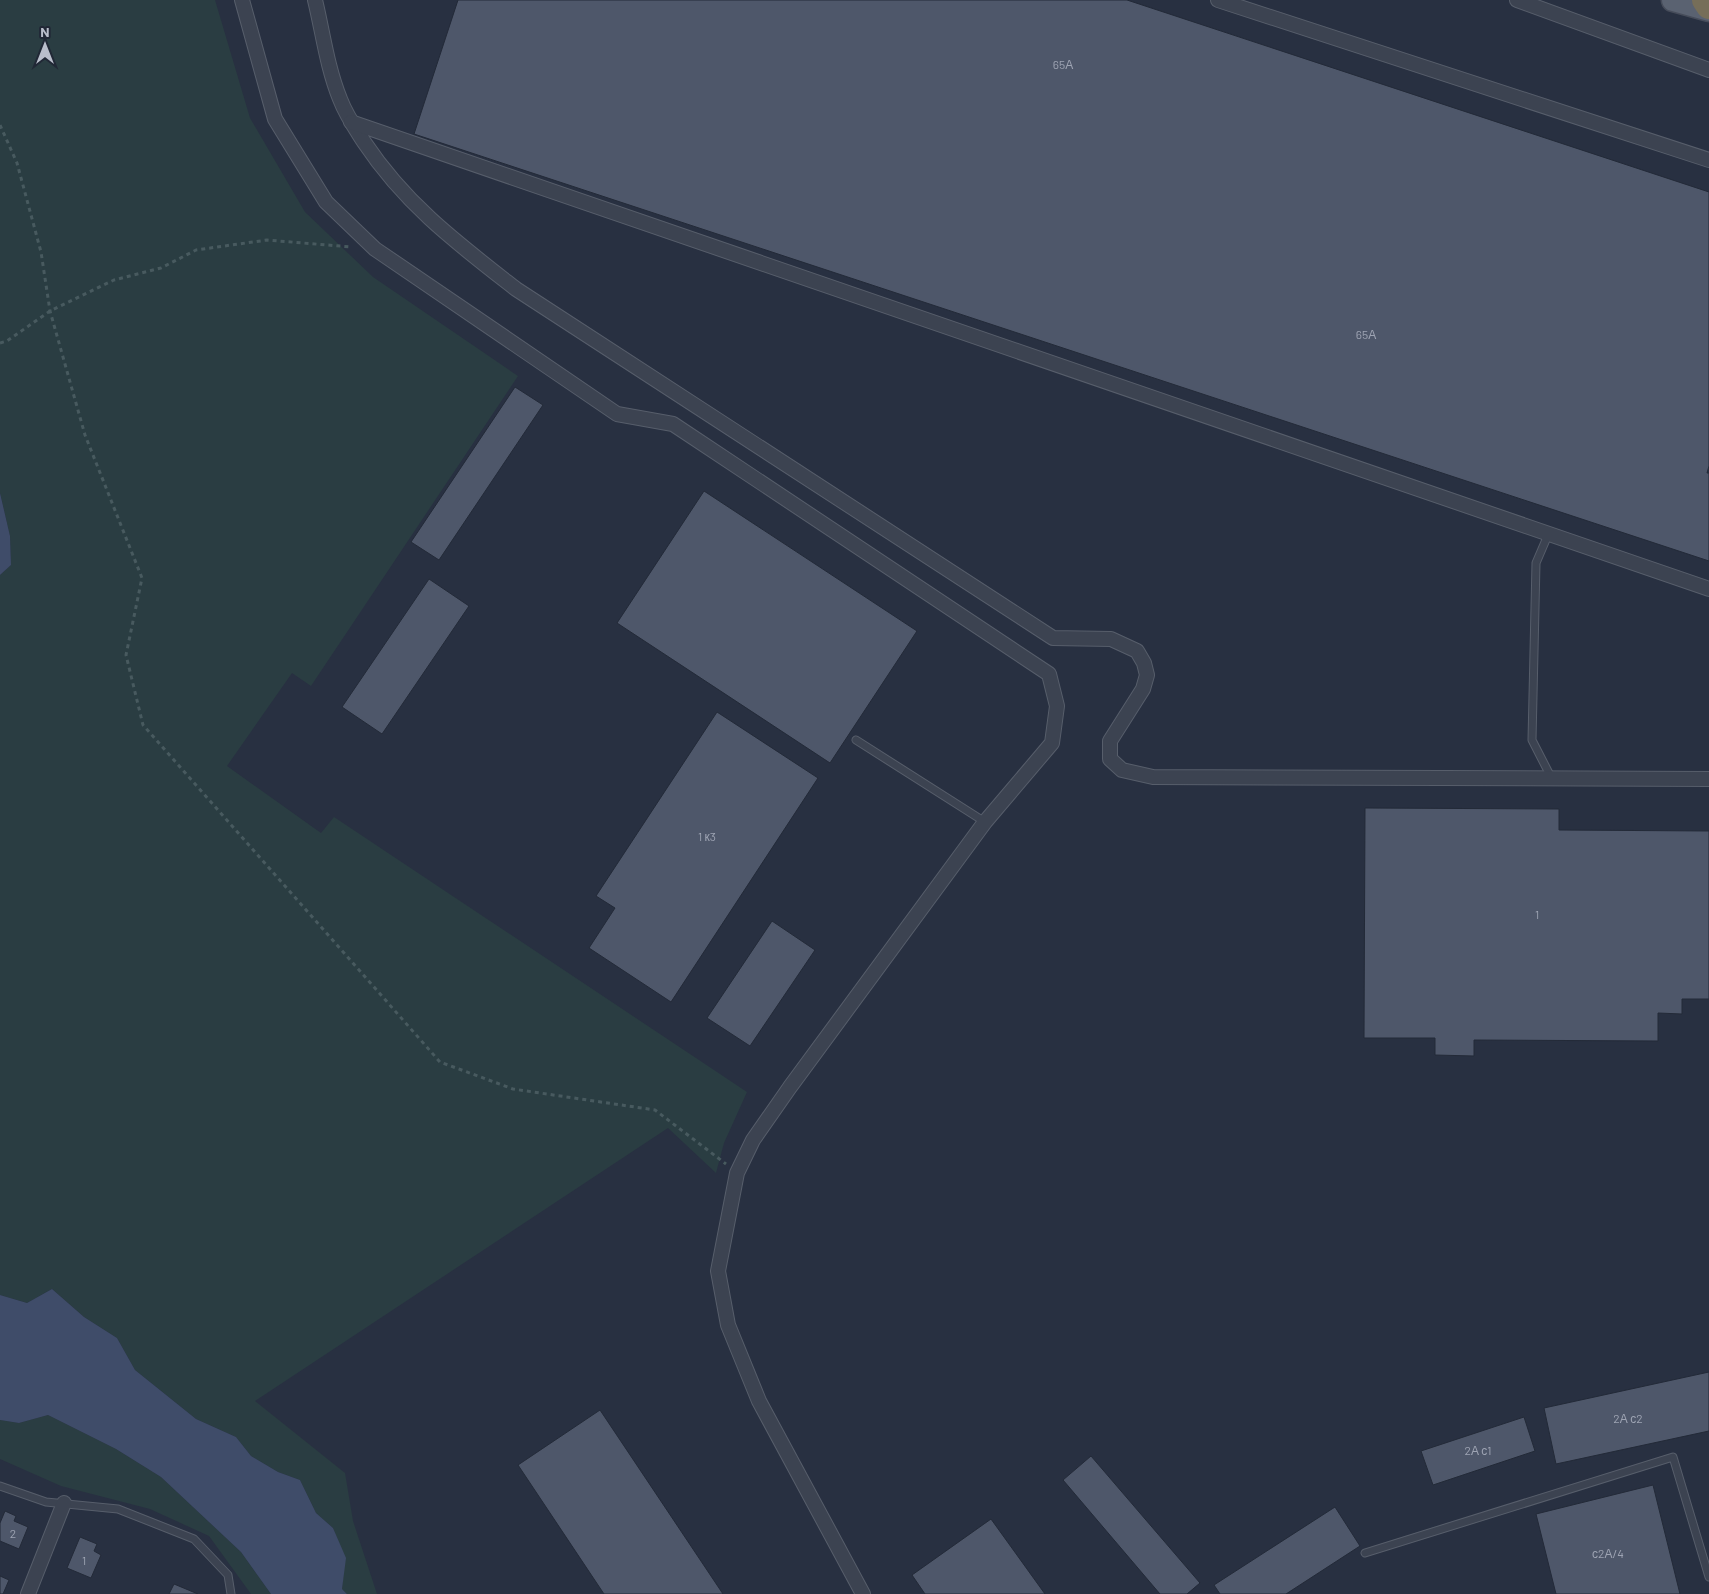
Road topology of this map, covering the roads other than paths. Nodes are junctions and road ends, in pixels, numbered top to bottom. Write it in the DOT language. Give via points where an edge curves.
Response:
graph roads {
  1 [pos="242,0"];
  2 [pos="315,0"];
  3 [pos="1218,0"];
  4 [pos="1517,0"];
  5 [pos="1673,0"];
  6 [pos="1705,0"];
  7 [pos="1709,6"];
  8 [pos="1709,10"];
  9 [pos="1709,70"];
  10 [pos="351,122"];
  11 [pos="1709,160"];
  12 [pos="1548,535"];
  13 [pos="1709,589"];
  14 [pos="856,740"];
  15 [pos="1551,777"];
  16 [pos="1709,778"];
  17 [pos="985,822"];
  18 [pos="0,1486"];
  19 [pos="64,1503"];
  20 [pos="1365,1552"];
  21 [pos="1709,1577"];
  22 [pos="28,1594"];
  23 [pos="231,1594"];
  24 [pos="864,1594"];
  1 -- 17 [label="street" via="275,119 326,202 375,249 617,414 674,424 1049,674 1057,706 1052,743"];
  2 -- 10 [label="street" via="327,59"];
  3 -- 11 [label="street"];
  4 -- 9 [label="street"];
  5 -- 8 [label="main road"];
  6 -- 7 [label="highway"];
  10 -- 12 [label="street"];
  10 -- 15 [label="street" via="384,172 425,215 516,289 1053,638 1111,639 1137,651 1147,675 1143,689 1110,741 1110,759 1122,770 1153,777"];
  12 -- 13 [label="street"];
  12 -- 15 [label="lane" via="1536,563 1532,740"];
  14 -- 17 [label="lane"];
  15 -- 16 [label="street"];
  17 -- 24 [label="street" via="753,1140 737,1173 718,1271 728,1325 759,1400"];
  18 -- 19 [label="lane" via="46,1502"];
  19 -- 22 [label="street"];
  19 -- 23 [label="lane" via="118,1509 194,1539 228,1575"];
  20 -- 21 [label="lane" via="1673,1457"];
}
